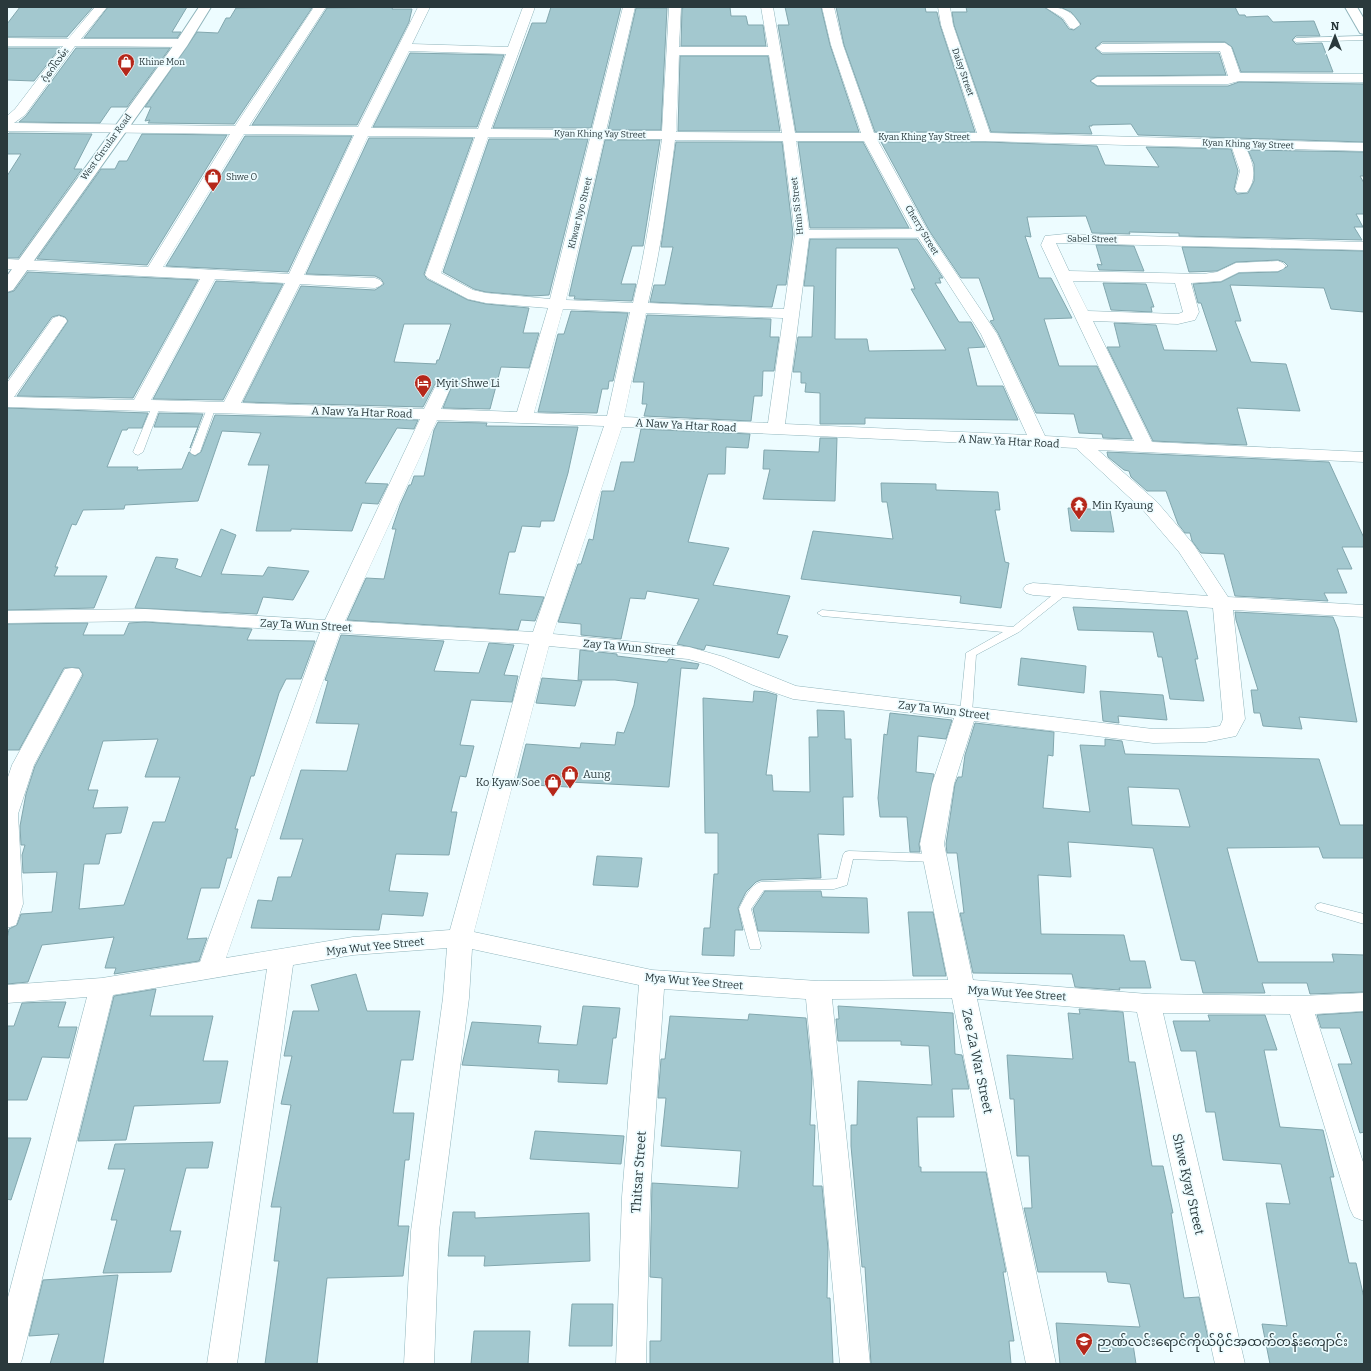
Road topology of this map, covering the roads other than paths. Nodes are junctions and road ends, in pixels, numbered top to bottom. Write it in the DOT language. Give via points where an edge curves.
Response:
graph roads {
  1 [pos="101,7"];
  2 [pos="205,7"];
  3 [pos="320,7"];
  4 [pos="424,7"];
  5 [pos="529,7"];
  6 [pos="629,7"];
  7 [pos="675,7"];
  8 [pos="767,7"];
  9 [pos="828,7"];
  10 [pos="944,7"];
  11 [pos="1051,7"];
  12 [pos="1357,11"];
  13 [pos="1074,25"];
  14 [pos="1364,30"];
  15 [pos="1364,38"];
  16 [pos="1296,40"];
  17 [pos="7,42"];
  18 [pos="182,42"];
  19 [pos="71,43"];
  20 [pos="404,47"];
  21 [pos="1102,48"];
  22 [pos="514,51"];
  23 [pos="673,51"];
  24 [pos="774,51"];
  25 [pos="1235,77"];
  26 [pos="1364,78"];
  27 [pos="1097,81"];
  28 [pos="7,122"];
  29 [pos="7,127"];
  30 [pos="121,128"];
  31 [pos="240,129"];
  32 [pos="363,131"];
  33 [pos="484,132"];
  34 [pos="600,134"];
  35 [pos="669,135"];
  36 [pos="789,137"];
  37 [pos="869,137"];
  38 [pos="986,137"];
  39 [pos="1237,144"];
  40 [pos="1364,147"];
  41 [pos="1242,189"];
  42 [pos="922,232"];
  43 [pos="802,234"];
  44 [pos="1364,246"];
  45 [pos="7,264"];
  46 [pos="23,264"];
  47 [pos="1278,266"];
  48 [pos="153,272"];
  49 [pos="210,275"];
  50 [pos="1064,276"];
  51 [pos="295,278"];
  52 [pos="1182,280"];
  53 [pos="375,283"];
  54 [pos="7,287"];
  55 [pos="557,304"];
  56 [pos="639,307"];
  57 [pos="790,314"];
  58 [pos="1083,316"];
  59 [pos="59,321"];
  60 [pos="442,389"];
  61 [pos="7,395"];
  62 [pos="7,402"];
  63 [pos="149,404"];
  64 [pos="212,406"];
  65 [pos="230,407"];
  66 [pos="430,414"];
  67 [pos="524,417"];
  68 [pos="615,421"];
  69 [pos="776,430"];
  70 [pos="1039,442"];
  71 [pos="1081,444"];
  72 [pos="1146,447"];
  73 [pos="138,452"];
  74 [pos="195,452"];
  75 [pos="1364,457"];
  76 [pos="1033,589"];
  77 [pos="1064,591"];
  78 [pos="1222,603"];
  79 [pos="1364,611"];
  80 [pos="822,613"];
  81 [pos="7,617"];
  82 [pos="332,627"];
  83 [pos="1015,630"];
  84 [pos="541,639"];
  85 [pos="72,674"];
  86 [pos="966,713"];
  87 [pos="935,858"];
  88 [pos="1321,907"];
  89 [pos="7,919"];
  90 [pos="1364,919"];
  91 [pos="460,938"];
  92 [pos="755,946"];
  93 [pos="281,959"];
  94 [pos="210,968"];
  95 [pos="652,979"];
  96 [pos="102,987"];
  97 [pos="963,989"];
  98 [pos="818,990"];
  99 [pos="7,994"];
  100 [pos="1364,1002"];
  101 [pos="1148,1003"];
  102 [pos="1300,1005"];
  103 [pos="1364,1209"];
  104 [pos="7,1359"];
  105 [pos="222,1364"];
  106 [pos="419,1364"];
  107 [pos="631,1364"];
  108 [pos="855,1364"];
  109 [pos="1041,1364"];
  110 [pos="1230,1364"];
  1 -- 19 [label="street, ဂံ့ဂေါ်လမ်း"];
  2 -- 18 [label="main road, West Circular Road"];
  3 -- 31 [label="street"];
  4 -- 20 [label="street"];
  5 -- 22 [label="street"];
  6 -- 34 [label="street, Khwar Nyo Street"];
  7 -- 23 [label="street"];
  8 -- 24 [label="street, Hnin Si Street"];
  9 -- 37 [label="street, Cherry Street" via="837,45"];
  10 -- 38 [label="street, Daisy Street" via="947,25"];
  11 -- 13 [label="street" via="1067,14"];
  12 -- 14 [label="main road"];
  15 -- 16 [label="lane"];
  17 -- 19 [label="street"];
  18 -- 19 [label="street"];
  18 -- 30 [label="main road, West Circular Road"];
  19 -- 28 [label="street, ဂံ့ဂေါ်လမ်း" via="20,112"];
  20 -- 22 [label="street"];
  20 -- 32 [label="street"];
  21 -- 25 [label="street" via="1225,47"];
  22 -- 33 [label="street"];
  23 -- 24 [label="street"];
  23 -- 35 [label="street"];
  24 -- 36 [label="street, Hnin Si Street"];
  25 -- 26 [label="street"];
  25 -- 27 [label="street" via="1228,80"];
  29 -- 30 [label="street, Kyan Khing Yay Street"];
  30 -- 31 [label="street, Kyan Khing Yay Street"];
  30 -- 46 [label="main road, West Circular Road"];
  31 -- 32 [label="street, Kyan Khing Yay Street"];
  31 -- 48 [label="street"];
  32 -- 33 [label="street, Kyan Khing Yay Street"];
  32 -- 51 [label="street"];
  33 -- 34 [label="street, Kyan Khing Yay Street"];
  33 -- 55 [label="street" via="433,275 468,294"];
  34 -- 35 [label="street, Kyan Khing Yay Street"];
  34 -- 55 [label="street, Khwar Nyo Street"];
  35 -- 36 [label="street, Kyan Khing Yay Street"];
  35 -- 56 [label="street" via="649,267"];
  36 -- 37 [label="street, Kyan Khing Yay Street"];
  36 -- 43 [label="street, Hnin Si Street"];
  37 -- 38 [label="street, Kyan Khing Yay Street"];
  37 -- 42 [label="street, Cherry Street"];
  38 -- 39 [label="street, Kyan Khing Yay Street"];
  39 -- 40 [label="street, Kyan Khing Yay Street"];
  39 -- 41 [label="street" via="1247,167 1248,178"];
  42 -- 43 [label="street"];
  42 -- 70 [label="street, Cherry Street" via="989,334"];
  43 -- 57 [label="street, Hnin Si Street"];
  44 -- 50 [label="street, Sabel Street" via="1050,239 1048,245"];
  45 -- 46 [label="street"];
  46 -- 48 [label="street"];
  46 -- 54 [label="main road, West Circular Road"];
  47 -- 52 [label="street" via="1236,268 1221,276"];
  48 -- 49 [label="street"];
  49 -- 51 [label="street"];
  49 -- 63 [label="street"];
  50 -- 52 [label="street"];
  50 -- 58 [label="street, Sabel Street"];
  51 -- 53 [label="street"];
  51 -- 65 [label="street"];
  52 -- 58 [label="street" via="1191,312 1189,317 1178,319"];
  55 -- 56 [label="street"];
  55 -- 67 [label="street, Khwar Nyo Street"];
  56 -- 57 [label="street"];
  56 -- 68 [label="street"];
  57 -- 69 [label="street, Hnin Si Street"];
  58 -- 72 [label="street, Sabel Street"];
  59 -- 61 [label="street"];
  60 -- 66 [label="street"];
  62 -- 63 [label="street, A Naw Ya Htar Road"];
  63 -- 64 [label="street, A Naw Ya Htar Road"];
  63 -- 73 [label="lane"];
  64 -- 65 [label="street, A Naw Ya Htar Road"];
  64 -- 74 [label="lane"];
  65 -- 66 [label="street, A Naw Ya Htar Road"];
  66 -- 67 [label="street, A Naw Ya Htar Road"];
  66 -- 82 [label="street"];
  67 -- 68 [label="street, A Naw Ya Htar Road"];
  68 -- 69 [label="street, A Naw Ya Htar Road"];
  68 -- 84 [label="street"];
  69 -- 70 [label="street, A Naw Ya Htar Road"];
  70 -- 71 [label="street, A Naw Ya Htar Road"];
  71 -- 72 [label="street, A Naw Ya Htar Road"];
  71 -- 78 [label="street" via="1150,506 1187,550"];
  72 -- 75 [label="street, A Naw Ya Htar Road"];
  76 -- 77 [label="street"];
  77 -- 78 [label="street"];
  77 -- 83 [label="lane"];
  78 -- 79 [label="street"];
  78 -- 86 [label="street, Zay Ta Wun Street" via="1234,719 1228,731 1206,735 1153,736"];
  80 -- 83 [label="lane"];
  81 -- 82 [label="street, Zay Ta Wun Street" via="145,615"];
  82 -- 84 [label="street, Zay Ta Wun Street"];
  82 -- 94 [label="street"];
  83 -- 86 [label="lane" via="971,653"];
  84 -- 86 [label="street, Zay Ta Wun Street" via="689,653 717,661 793,692"];
  84 -- 91 [label="street"];
  85 -- 89 [label="street" via="23,764 7,814 11,904"];
  86 -- 87 [label="street, Zee Za War Street" via="944,784 932,844"];
  87 -- 92 [label="lane" via="849,855 843,882 834,885 761,886 754,892 745,909"];
  87 -- 97 [label="street, Zee Za War Street"];
  88 -- 90 [label="lane"];
  91 -- 93 [label="street, Mya Wut Yee Street" via="353,946"];
  91 -- 95 [label="street, Mya Wut Yee Street"];
  91 -- 106 [label="street" via="456,998 425,1232"];
  93 -- 94 [label="street, Mya Wut Yee Street"];
  93 -- 105 [label="street"];
  94 -- 96 [label="street, Mya Wut Yee Street"];
  95 -- 98 [label="street, Mya Wut Yee Street"];
  95 -- 107 [label="street, Thitsar Street" via="636,1197"];
  96 -- 99 [label="street, Mya Wut Yee Street"];
  96 -- 104 [label="street"];
  97 -- 98 [label="street, Mya Wut Yee Street"];
  97 -- 101 [label="street, Mya Wut Yee Street"];
  97 -- 109 [label="street, Zee Za War Street"];
  98 -- 108 [label="street"];
  100 -- 102 [label="street, Mya Wut Yee Street"];
  101 -- 102 [label="street, Mya Wut Yee Street"];
  101 -- 110 [label="street, Shwe Kyay Street"];
  102 -- 103 [label="street"];
}
